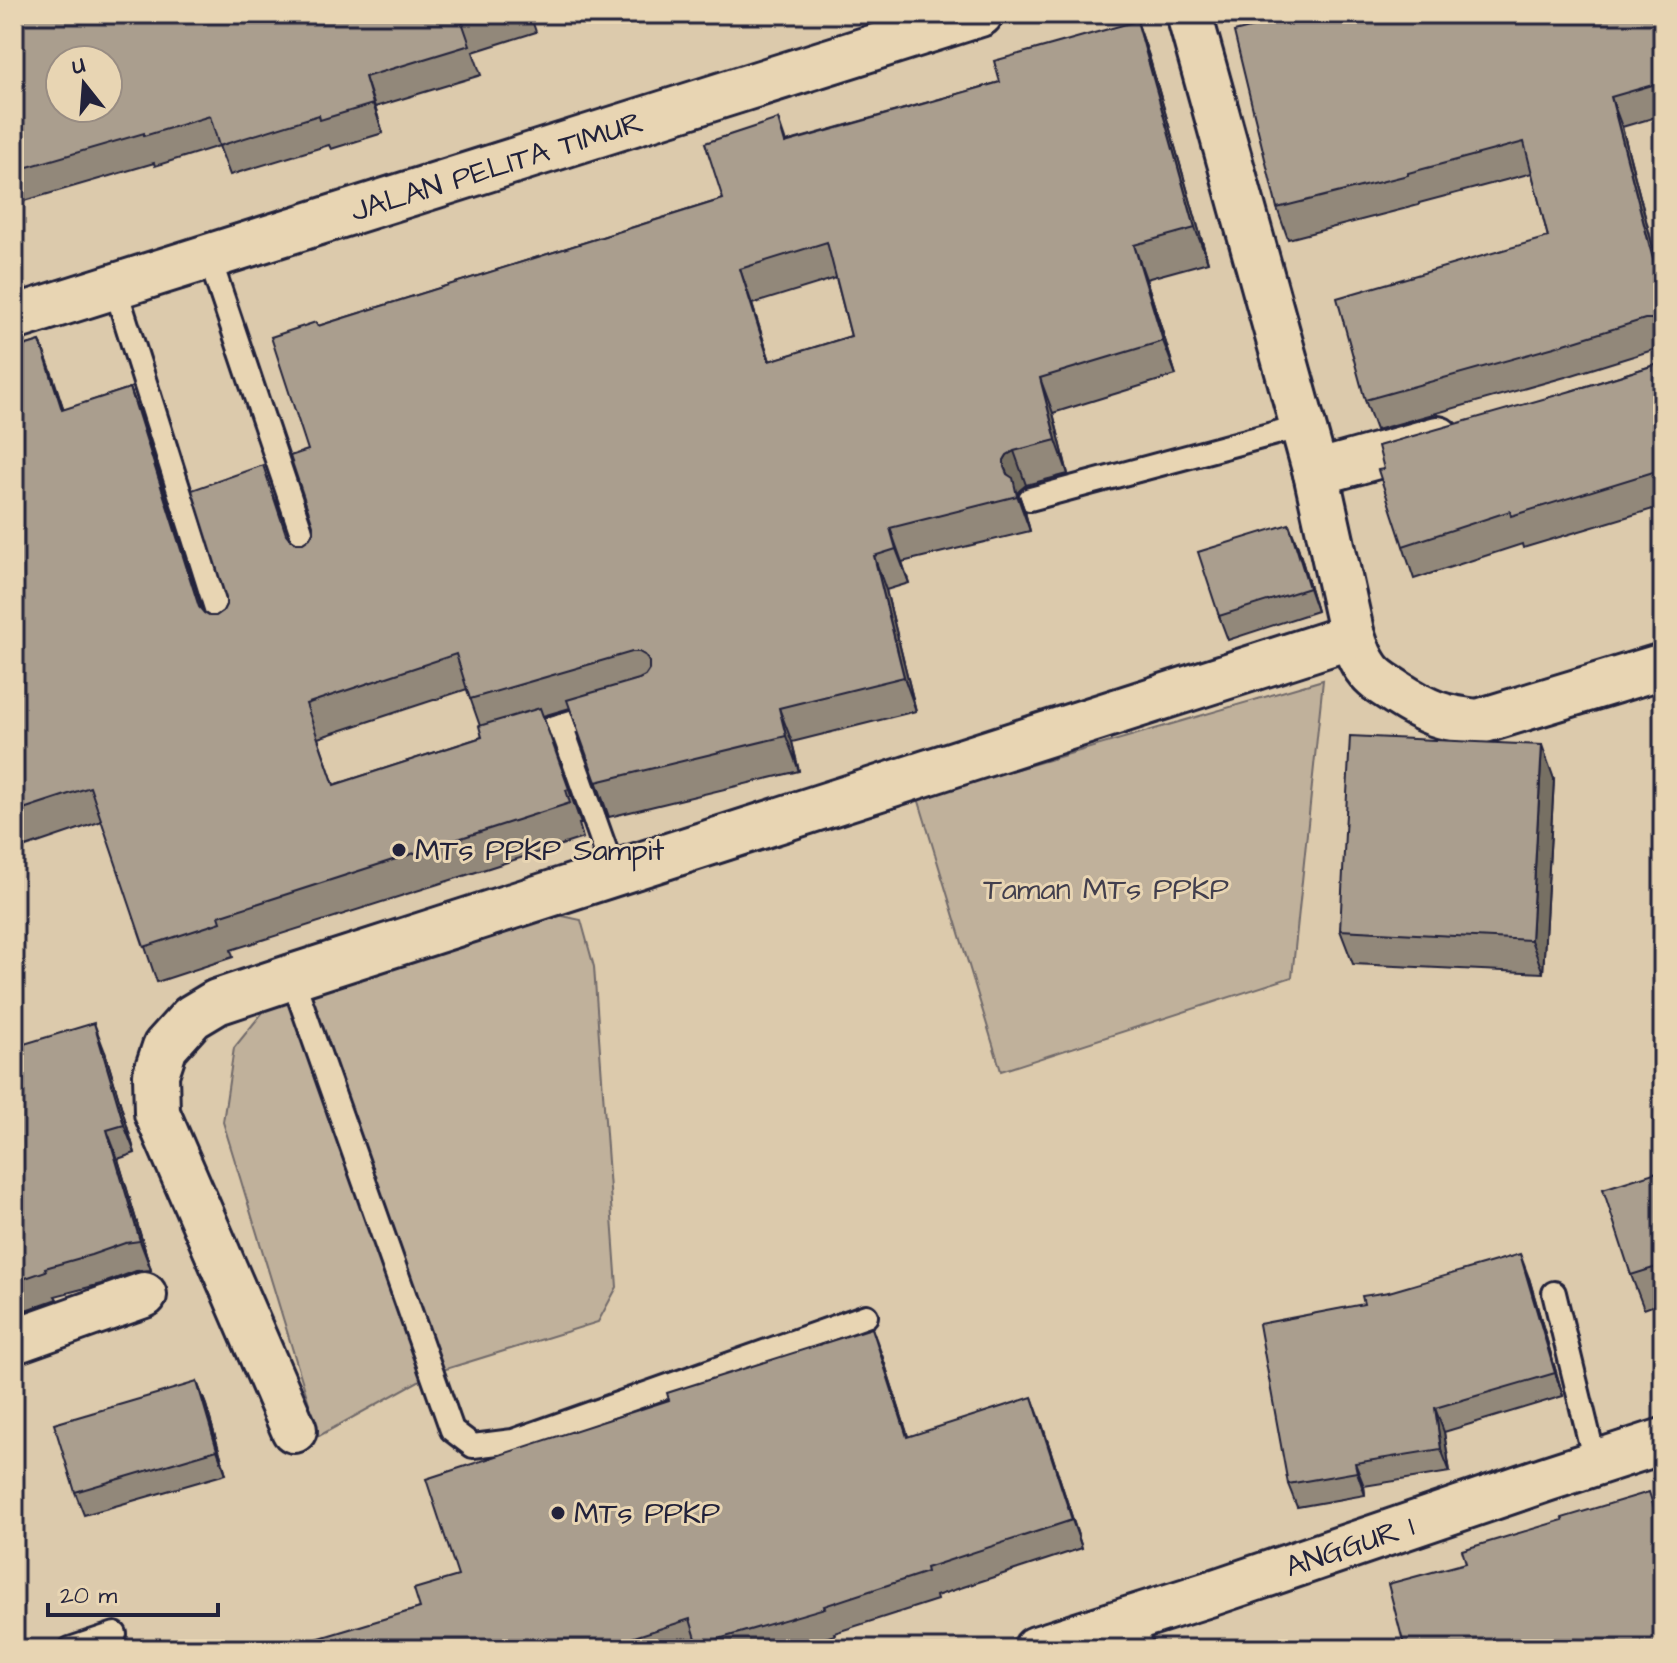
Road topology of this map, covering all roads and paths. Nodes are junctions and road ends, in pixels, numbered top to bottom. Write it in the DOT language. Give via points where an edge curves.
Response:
graph roads {
  1 [pos="980,14"];
  2 [pos="1189,14"];
  3 [pos="209,257"];
  4 [pos="115,287"];
  5 [pos="14,318"];
  6 [pos="1302,426"];
  7 [pos="1469,430"];
  8 [pos="1316,473"];
  9 [pos="1030,499"];
  10 [pos="312,564"];
  11 [pos="1352,636"];
  12 [pos="225,637"];
  13 [pos="1663,666"];
  14 [pos="619,708"];
  15 [pos="561,725"];
  16 [pos="501,743"];
  17 [pos="614,874"];
  18 [pos="292,977"];
  19 [pos="1554,1293"];
  20 [pos="144,1295"];
  21 [pos="866,1316"];
  22 [pos="14,1341"];
  23 [pos="294,1430"];
  24 [pos="1663,1441"];
  25 [pos="1595,1462"];
  26 [pos="115,1634"];
  27 [pos="1136,1634"];
  28 [pos="70,1649"];
  29 [pos="1036,1649"];
  1 -- 3 [label="street, JALAN PELITA TIMUR"];
  2 -- 6 [label="street"];
  3 -- 4 [label="street, JALAN PELITA TIMUR"];
  3 -- 10 [label="lane"];
  4 -- 5 [label="street, JALAN PELITA TIMUR"];
  4 -- 12 [label="lane"];
  6 -- 8 [label="street"];
  6 -- 9 [label="lane"];
  7 -- 8 [label="street"];
  8 -- 11 [label="street"];
  11 -- 13 [label="street" via="1377,680 1425,711 1478,722"];
  11 -- 17 [label="street"];
  14 -- 15 [label="lane"];
  15 -- 16 [label="lane"];
  15 -- 17 [label="lane"];
  17 -- 18 [label="street"];
  18 -- 21 [label="lane" via="452,1430 473,1446 513,1441"];
  18 -- 23 [label="street" via="217,1002 192,1017 165,1047 156,1074 157,1113"];
  19 -- 25 [label="lane"];
  20 -- 22 [label="street"];
  24 -- 25 [label="street, ANGGUR 1"];
  25 -- 27 [label="street, ANGGUR 1" via="1209,1594"];
  26 -- 28 [label="lane"];
  27 -- 29 [label="street, ANGGUR 1"];
}
